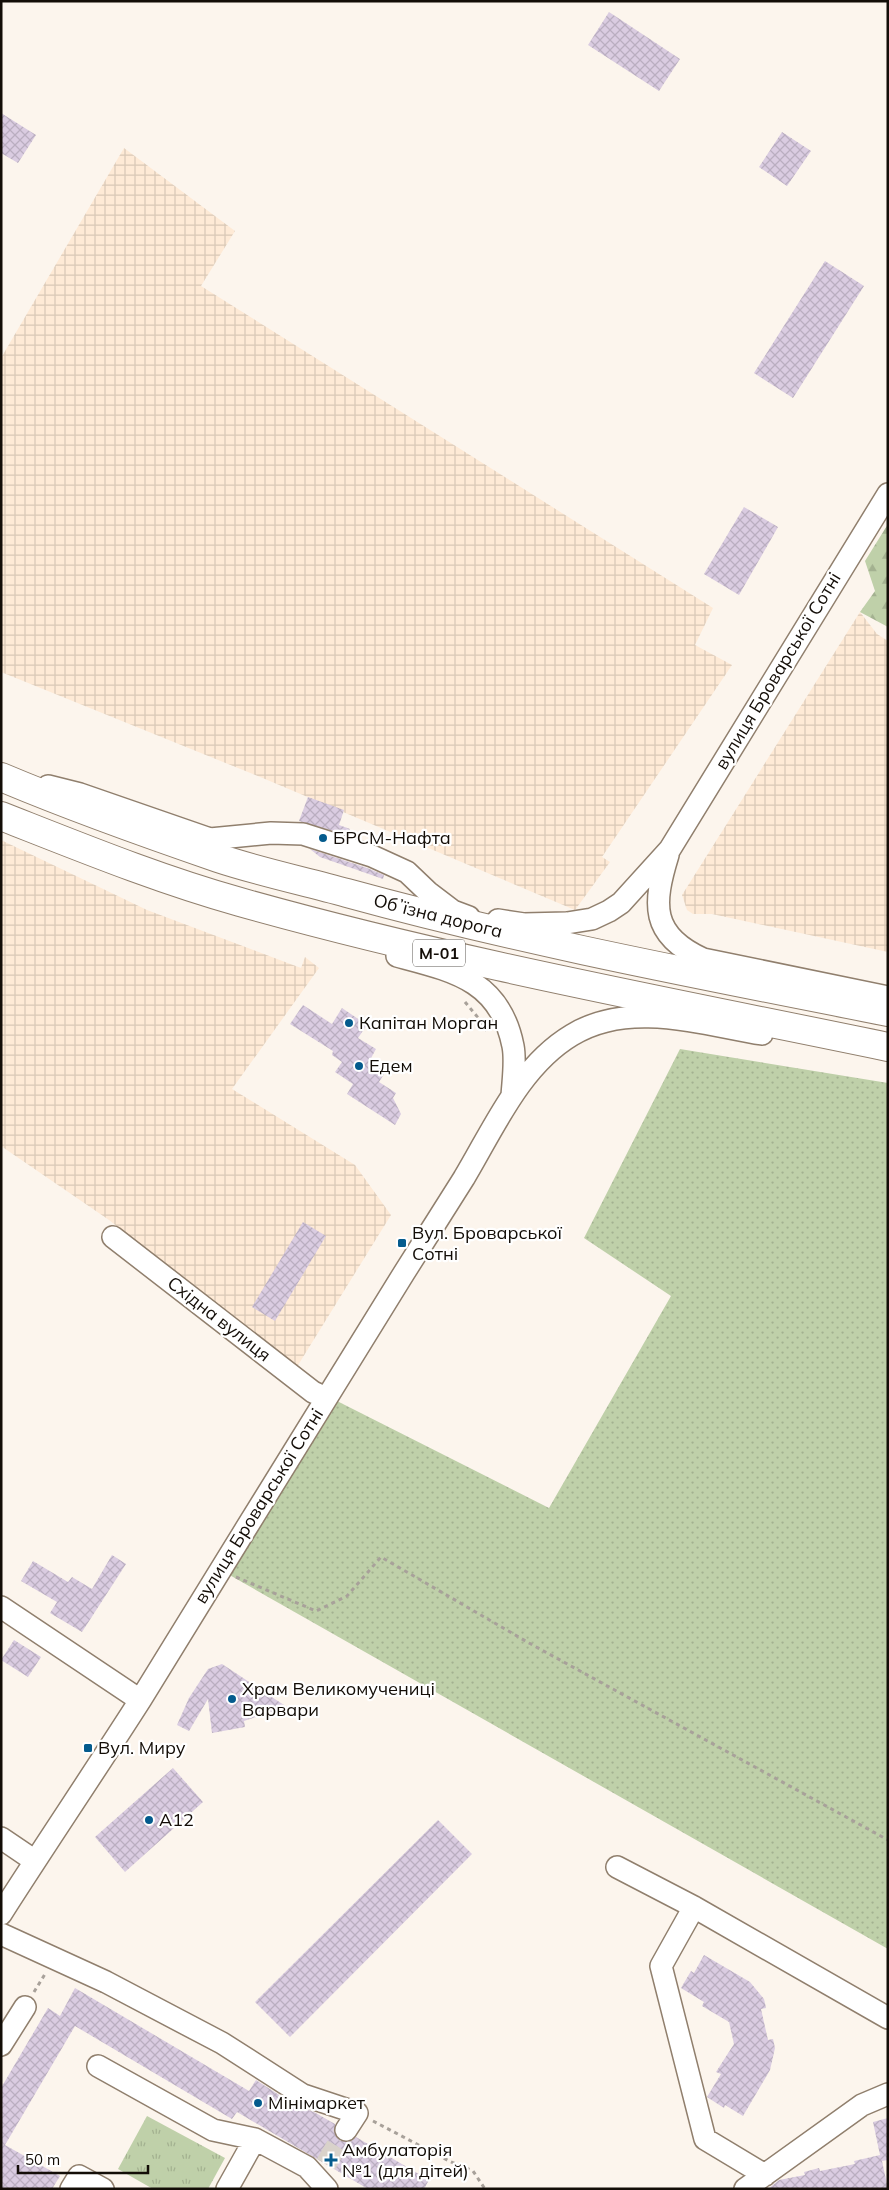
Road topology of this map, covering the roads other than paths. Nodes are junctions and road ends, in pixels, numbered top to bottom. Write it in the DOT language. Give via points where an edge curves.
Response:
graph roads {
  1 [pos="888,494"];
  2 [pos="1,776"];
  3 [pos="1,816"];
  4 [pos="670,849"];
  5 [pos="108,859"];
  6 [pos="404,909"];
  7 [pos="453,911"];
  8 [pos="521,936"];
  9 [pos="888,997"];
  10 [pos="888,1012"];
  11 [pos="888,1047"];
  12 [pos="888,1054"];
  13 [pos="512,1096"];
  14 [pos="113,1237"];
  15 [pos="326,1398"];
  16 [pos="1,1607"];
  17 [pos="140,1700"];
  18 [pos="1,1838"];
  19 [pos="35,1861"];
  20 [pos="617,1867"];
  21 [pos="694,1907"];
  22 [pos="1,1914"];
  23 [pos="1,1934"];
  24 [pos="24,2007"];
  25 [pos="888,2018"];
  26 [pos="1,2045"];
  27 [pos="98,2066"];
  28 [pos="888,2094"];
  29 [pos="351,2122"];
  30 [pos="254,2139"];
  31 [pos="764,2174"];
  32 [pos="324,2177"];
  33 [pos="71,2189"];
  34 [pos="103,2189"];
  35 [pos="227,2189"];
  36 [pos="745,2189"];
  1 -- 4 [label="street, вулиця Броварської Сотні"];
  2 -- 6 [label="highway, Обʼїзна дорога / М-01" via="47,796 219,858"];
  2 -- 7 [label="street" via="80,794 210,839 271,833 303,834 372,856 407,872"];
  3 -- 5 [label="highway, Обʼїзна дорога / М-01"];
  4 -- 7 [label="street, вулиця Броварської Сотні" via="621,903 592,919 524,924"];
  4 -- 9 [label="street, вулиця Броварської Сотні" via="657,901 661,920 670,938 684,950 703,959"];
  5 -- 11 [label="highway, Обʼїзна дорога / М-01" via="238,902 465,960"];
  5 -- 13 [label="street" via="245,915 441,968 474,982 493,1000 508,1030 513,1046"];
  6 -- 7 [label="street, вулиця Броварської Сотні"];
  6 -- 8 [label="highway, Обʼїзна дорога / М-01"];
  7 -- 8 [label="street"];
  8 -- 10 [label="highway, Обʼїзна дорога / М-01"];
  12 -- 13 [label="street, вулиця Броварської Сотні" via="663,1018 624,1016 575,1033 559,1044"];
  13 -- 15 [label="street, вулиця Броварської Сотні"];
  14 -- 15 [label="street, Східна вулиця" via="313,1392"];
  15 -- 17 [label="street, вулиця Броварської Сотні"];
  16 -- 17 [label="street"];
  17 -- 19 [label="street, вулиця Броварської Сотні"];
  18 -- 19 [label="street"];
  19 -- 22 [label="street, вулиця Броварської Сотні"];
  20 -- 21 [label="street"];
  21 -- 25 [label="street"];
  21 -- 31 [label="street" via="661,1966 705,2139"];
  23 -- 29 [label="street" via="106,1982 222,2043"];
  24 -- 26 [label="street"];
  27 -- 30 [label="street" via="213,2130"];
  28 -- 31 [label="street" via="862,2105"];
  30 -- 32 [label="street"];
  30 -- 35 [label="street"];
  31 -- 36 [label="street"];
  33 -- 34 [label="street" via="79,2176"];
}
